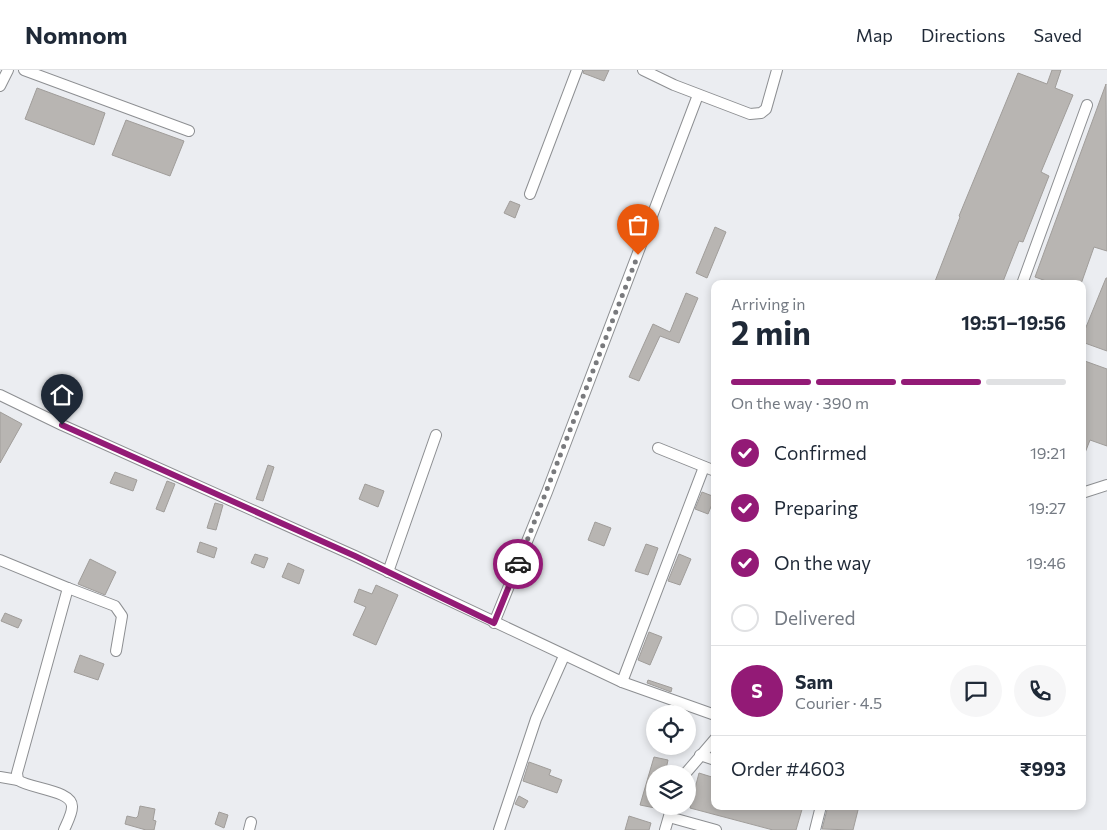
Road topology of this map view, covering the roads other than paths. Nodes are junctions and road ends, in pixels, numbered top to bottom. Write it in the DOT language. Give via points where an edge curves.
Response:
graph roads {
  1 [pos="8,70"];
  2 [pos="24,70"];
  3 [pos="577,70"];
  4 [pos="643,70"];
  5 [pos="777,70"];
  6 [pos="0,86"];
  7 [pos="698,95"];
  8 [pos="1087,105"];
  9 [pos="189,131"];
  10 [pos="530,194"];
  11 [pos="1023,280"];
  12 [pos="0,395"];
  13 [pos="436,435"];
  14 [pos="658,448"];
  15 [pos="704,467"];
  16 [pos="711,470"];
  17 [pos="1107,485"];
  18 [pos="1086,492"];
  19 [pos="0,560"];
  20 [pos="388,572"];
  21 [pos="68,588"];
  22 [pos="494,623"];
  23 [pos="116,651"];
  24 [pos="564,656"];
  25 [pos="622,682"];
  26 [pos="711,713"];
  27 [pos="711,743"];
  28 [pos="700,755"];
  29 [pos="711,759"];
  30 [pos="692,765"];
  31 [pos="0,777"];
  32 [pos="18,780"];
  33 [pos="820,810"];
  34 [pos="669,817"];
  35 [pos="64,830"];
  36 [pos="499,830"];
  37 [pos="665,830"];
  38 [pos="716,830"];
  39 [pos="815,830"];
  1 -- 6 [label="street"];
  2 -- 9 [label="street"];
  3 -- 10 [label="street"];
  4 -- 7 [label="street"];
  5 -- 7 [label="street" via="762,113 750,114"];
  7 -- 22 [label="street"];
  8 -- 11 [label="street"];
  12 -- 20 [label="street"];
  13 -- 20 [label="street"];
  14 -- 15 [label="street"];
  15 -- 16 [label="street"];
  15 -- 25 [label="street"];
  17 -- 18 [label="street"];
  19 -- 21 [label="street"];
  20 -- 22 [label="street"];
  21 -- 23 [label="street" via="115,606 122,616"];
  21 -- 32 [label="street" via="17,773"];
  22 -- 24 [label="street"];
  24 -- 25 [label="street"];
  24 -- 36 [label="street" via="536,719"];
  25 -- 26 [label="street"];
  27 -- 28 [label="street"];
  28 -- 29 [label="street"];
  28 -- 30 [label="street"];
  31 -- 32 [label="street"];
  32 -- 35 [label="street" via="70,799 72,806"];
  33 -- 39 [label="street"];
  34 -- 37 [label="street"];
  34 -- 38 [label="street"];
}
